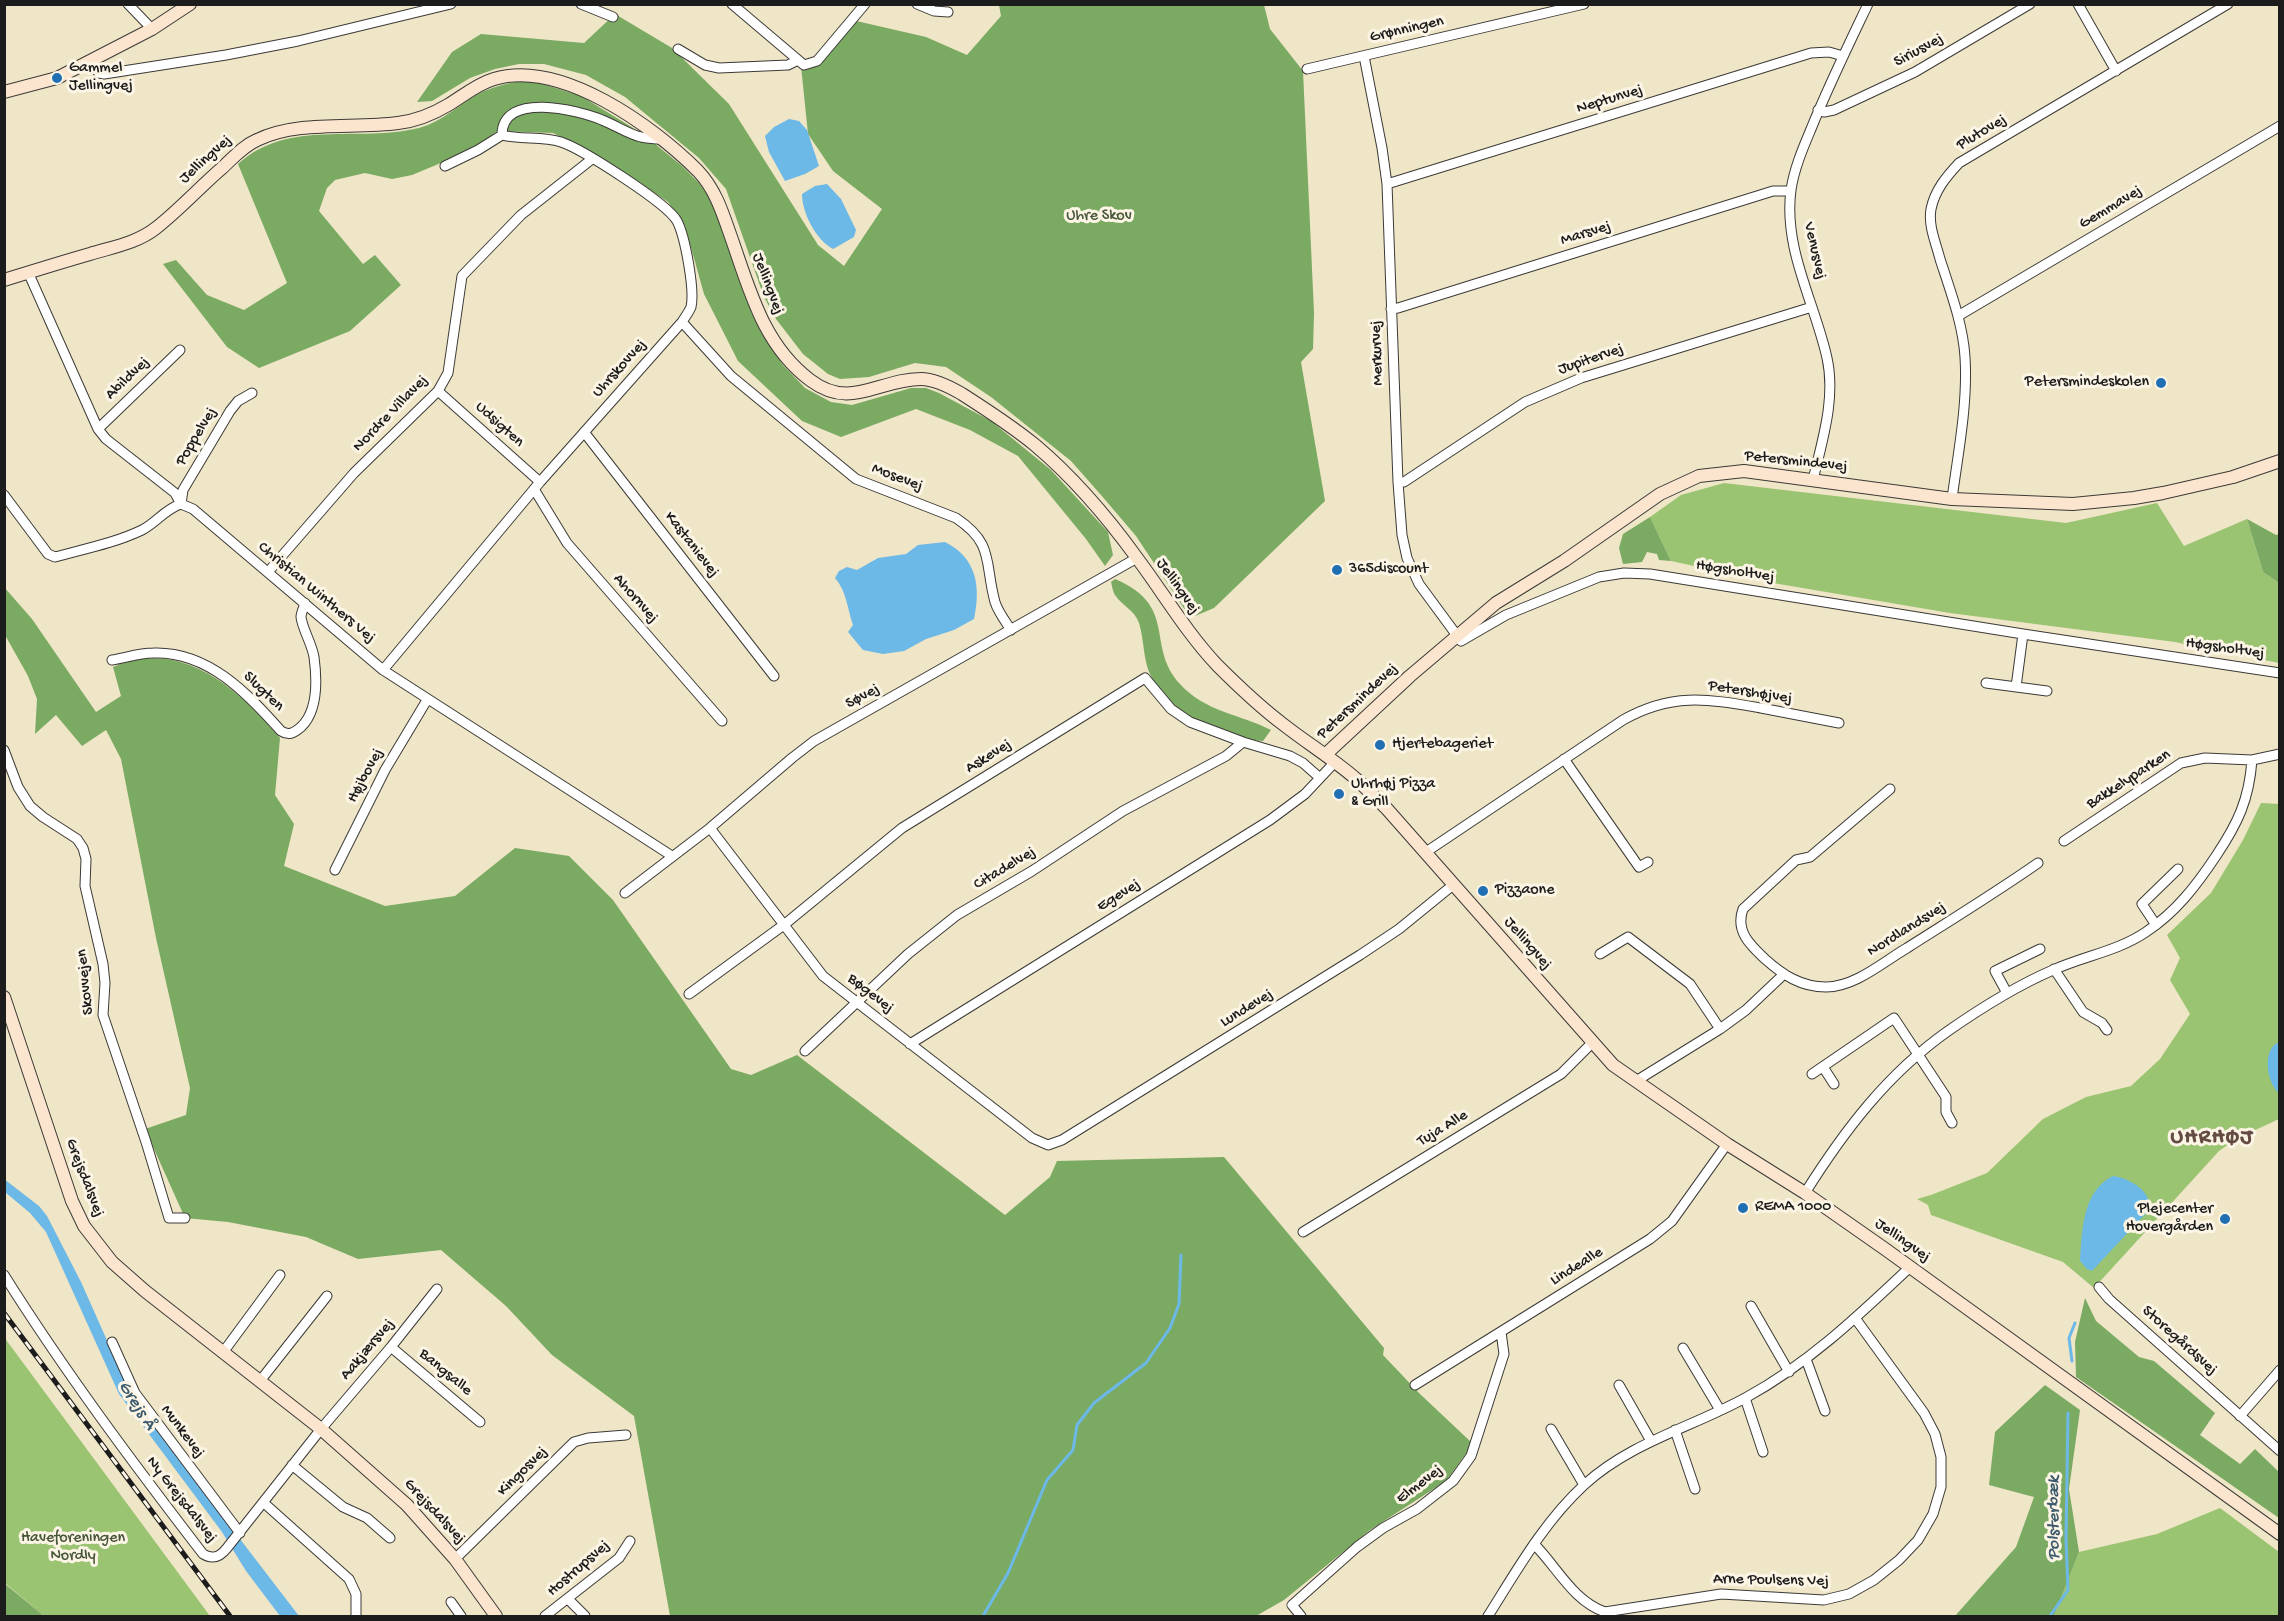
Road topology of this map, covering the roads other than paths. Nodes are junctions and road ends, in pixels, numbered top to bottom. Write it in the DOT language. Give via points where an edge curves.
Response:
graph roads {
  1 [pos="128,4"];
  2 [pos="190,4"];
  3 [pos="451,4"];
  4 [pos="581,4"];
  5 [pos="732,4"];
  6 [pos="865,4"];
  7 [pos="917,4"];
  8 [pos="1584,4"];
  9 [pos="1868,4"];
  10 [pos="2030,4"];
  11 [pos="2078,4"];
  12 [pos="2227,5"];
  13 [pos="948,12"];
  14 [pos="613,17"];
  15 [pos="152,29"];
  16 [pos="678,49"];
  17 [pos="1364,56"];
  18 [pos="1843,56"];
  19 [pos="798,60"];
  20 [pos="90,62"];
  21 [pos="1307,69"];
  22 [pos="2116,71"];
  23 [pos="4,92"];
  24 [pos="1818,110"];
  25 [pos="2280,126"];
  26 [pos="502,135"];
  27 [pos="660,140"];
  28 [pos="592,159"];
  29 [pos="445,166"];
  30 [pos="1386,184"];
  31 [pos="1791,191"];
  32 [pos="28,273"];
  33 [pos="4,280"];
  34 [pos="1812,307"];
  35 [pos="1391,309"];
  36 [pos="1958,316"];
  37 [pos="682,322"];
  38 [pos="180,350"];
  39 [pos="438,391"];
  40 [pos="252,393"];
  41 [pos="98,429"];
  42 [pos="584,432"];
  43 [pos="2280,460"];
  44 [pos="1813,480"];
  45 [pos="1398,483"];
  46 [pos="537,486"];
  47 [pos="4,495"];
  48 [pos="1952,499"];
  49 [pos="181,504"];
  50 [pos="1137,558"];
  51 [pos="268,572"];
  52 [pos="305,603"];
  53 [pos="1011,630"];
  54 [pos="2023,634"];
  55 [pos="1457,635"];
  56 [pos="111,660"];
  57 [pos="383,670"];
  58 [pos="2280,673"];
  59 [pos="774,676"];
  60 [pos="1986,683"];
  61 [pos="2016,687"];
  62 [pos="2047,691"];
  63 [pos="427,700"];
  64 [pos="722,722"];
  65 [pos="1839,723"];
  66 [pos="1243,742"];
  67 [pos="4,750"];
  68 [pos="2280,754"];
  69 [pos="1330,758"];
  70 [pos="1564,759"];
  71 [pos="2252,760"];
  72 [pos="1320,778"];
  73 [pos="1890,789"];
  74 [pos="710,828"];
  75 [pos="2064,841"];
  76 [pos="1426,852"];
  77 [pos="672,856"];
  78 [pos="1648,862"];
  79 [pos="2038,863"];
  80 [pos="2178,869"];
  81 [pos="335,870"];
  82 [pos="1454,885"];
  83 [pos="625,893"];
  84 [pos="785,924"];
  85 [pos="2156,925"];
  86 [pos="2040,949"];
  87 [pos="1600,954"];
  88 [pos="2054,969"];
  89 [pos="1782,975"];
  90 [pos="2007,993"];
  91 [pos="689,994"];
  92 [pos="4,997"];
  93 [pos="858,1003"];
  94 [pos="1720,1029"];
  95 [pos="2107,1030"];
  96 [pos="1592,1043"];
  97 [pos="910,1044"];
  98 [pos="805,1051"];
  99 [pos="1918,1054"];
  100 [pos="1823,1067"];
  101 [pos="1812,1074"];
  102 [pos="1636,1081"];
  103 [pos="1834,1084"];
  104 [pos="1952,1123"];
  105 [pos="1727,1144"];
  106 [pos="1048,1145"];
  107 [pos="1805,1193"];
  108 [pos="185,1218"];
  109 [pos="1303,1232"];
  110 [pos="1910,1267"];
  111 [pos="4,1275"];
  112 [pos="280,1275"];
  113 [pos="2099,1287"];
  114 [pos="437,1289"];
  115 [pos="327,1296"];
  116 [pos="1751,1306"];
  117 [pos="1856,1318"];
  118 [pos="1501,1332"];
  119 [pos="112,1342"];
  120 [pos="391,1347"];
  121 [pos="1683,1347"];
  122 [pos="224,1351"];
  123 [pos="1806,1359"];
  124 [pos="2280,1370"];
  125 [pos="1789,1371"];
  126 [pos="260,1380"];
  127 [pos="1415,1385"];
  128 [pos="1619,1385"];
  129 [pos="1745,1398"];
  130 [pos="1720,1410"];
  131 [pos="1825,1411"];
  132 [pos="2240,1416"];
  133 [pos="480,1422"];
  134 [pos="321,1429"];
  135 [pos="1551,1429"];
  136 [pos="1675,1430"];
  137 [pos="626,1435"];
  138 [pos="1651,1441"];
  139 [pos="2280,1451"];
  140 [pos="1763,1452"];
  141 [pos="292,1465"];
  142 [pos="1584,1485"];
  143 [pos="1695,1489"];
  144 [pos="264,1503"];
  145 [pos="239,1534"];
  146 [pos="2280,1534"];
  147 [pos="390,1538"];
  148 [pos="630,1541"];
  149 [pos="1534,1544"];
  150 [pos="455,1559"];
  151 [pos="569,1600"];
  152 [pos="451,1602"];
  153 [pos="1605,1614"];
  154 [pos="356,1617"];
  155 [pos="461,1617"];
  156 [pos="496,1617"];
  157 [pos="546,1617"];
  158 [pos="585,1617"];
  159 [pos="1300,1617"];
  160 [pos="1488,1617"];
  1 -- 15 [label="street"];
  2 -- 15 [label="main road"];
  3 -- 20 [label="street" via="226,55 104,74"];
  4 -- 14 [label="street"];
  5 -- 19 [label="street"];
  6 -- 19 [label="street" via="817,61 804,65"];
  7 -- 13 [label="street"];
  8 -- 17 [label="street, Grønningen"];
  9 -- 18 [label="street, Venusvej"];
  10 -- 24 [label="street, Siriusvej" via="1914,72 1834,110"];
  11 -- 22 [label="street"];
  12 -- 22 [label="street, Plutovej"];
  15 -- 20 [label="main road"];
  16 -- 19 [label="street" via="705,65 719,68 788,65"];
  17 -- 21 [label="street, Grønningen"];
  17 -- 30 [label="street, Merkurvej"];
  18 -- 24 [label="street, Venusvej"];
  18 -- 30 [label="street, Neptunvej" via="1811,53"];
  20 -- 23 [label="main road" via="57,78"];
  22 -- 36 [label="street, Plutovej" via="1959,163 1944,179 1930,212 1932,231"];
  24 -- 31 [label="street, Venusvej"];
  25 -- 36 [label="street, Gemmavej"];
  26 -- 27 [label="street" via="505,120 511,114 539,106 600,119 640,137"];
  26 -- 28 [label="street, Uhrskovvej" via="560,142"];
  26 -- 29 [label="street"];
  27 -- 32 [label="main road, Jellingvej" via="611,104 558,80 525,75 495,79 442,108 406,122 297,129 257,139 141,238"];
  27 -- 50 [label="main road, Jellingvej" via="698,171 715,193 758,314 781,351 809,380 839,394 864,393 917,379 949,386 1034,444 1065,473"];
  28 -- 37 [label="street, Uhrskovvej" via="651,196 677,220 686,250 692,296"];
  28 -- 39 [label="street, Nordre Villavej" via="521,215 462,276 448,373"];
  30 -- 35 [label="street, Merkurvej"];
  31 -- 34 [label="street, Venusvej" via="1795,250"];
  31 -- 35 [label="street, Marsvej" via="1773,191"];
  32 -- 33 [label="main road, Jellingvej"];
  32 -- 41 [label="street, Christian Winthers Vej"];
  34 -- 44 [label="street, Venusvej" via="1828,360 1830,385 1828,416"];
  34 -- 45 [label="street, Jupitervej" via="1554,389 1525,402"];
  35 -- 45 [label="street, Merkurvej"];
  36 -- 48 [label="street, Plutovej" via="1965,356 1964,397"];
  37 -- 42 [label="street, Uhrskovvej"];
  37 -- 53 [label="street, Mosevej" via="731,376 856,478 969,526 985,548 995,604"];
  38 -- 41 [label="street, Abildvej"];
  39 -- 46 [label="street, Udsigten"];
  39 -- 51 [label="street, Nordre Villavej" via="354,473"];
  40 -- 49 [label="street, Poppelvej" via="238,400 230,411 183,490"];
  41 -- 49 [label="street, Christian Winthers Vej" via="175,494"];
  42 -- 46 [label="street, Uhrskovvej"];
  42 -- 59 [label="street, Kastanievej"];
  43 -- 48 [label="main road, Petersmindevej" via="2233,477 2134,498 2073,504"];
  44 -- 48 [label="main road, Petersmindevej"];
  44 -- 55 [label="main road, Petersmindevej" via="1744,471 1699,476 1679,484 1496,603"];
  45 -- 55 [label="street, Merkurvej" via="1407,558 1419,584"];
  46 -- 57 [label="street, Uhrskovvej"];
  46 -- 64 [label="street, Ahornvej" via="567,543"];
  47 -- 49 [label="street" via="48,554 55,556 126,537"];
  49 -- 51 [label="street, Christian Winthers Vej" via="194,509"];
  50 -- 53 [label="street, Søvej"];
  50 -- 69 [label="main road, Jellingvej" via="1176,616 1218,665 1278,721"];
  51 -- 52 [label="street, Christian Winthers Vej"];
  52 -- 56 [label="street, Slugten" via="301,616 314,656 314,703 311,714 292,734 281,731 241,688 194,659 152,653"];
  52 -- 57 [label="street, Christian Winthers Vej"];
  53 -- 74 [label="street, Søvej" via="814,741"];
  54 -- 55 [label="street, Høgsholtvej" via="1624,573 1599,577 1537,601 1461,641"];
  54 -- 58 [label="street, Høgsholtvej"];
  54 -- 61 [label="street"];
  55 -- 69 [label="main road, Petersmindevej"];
  57 -- 63 [label="street, Christian Winthers Vej"];
  60 -- 61 [label="street"];
  61 -- 62 [label="street"];
  63 -- 77 [label="street, Christian Winthers Vej"];
  63 -- 81 [label="street, Højbovej" via="385,770"];
  65 -- 70 [label="street, Petershøjvej" via="1711,699 1666,702 1638,711"];
  66 -- 72 [label="street, Askevej" via="1290,756"];
  66 -- 84 [label="street, Askevej" via="1190,722 1171,709 1145,678 902,828"];
  66 -- 93 [label="street, Citadelvej" via="1226,756 1123,811 957,915 908,954"];
  67 -- 108 [label="street, Skovvejen" via="30,806 77,839 83,848 85,886 103,964 103,1015 169,1218"];
  68 -- 71 [label="street, Bakkelyparken"];
  69 -- 72 [label="street, Egevej"];
  69 -- 76 [label="main road, Jellingvej" via="1359,782"];
  70 -- 76 [label="street, Petershøjvej"];
  70 -- 78 [label="street" via="1639,867"];
  71 -- 75 [label="street, Bakkelyparken" via="2205,758 2181,763"];
  71 -- 85 [label="street" via="2250,785 2234,829 2193,890"];
  72 -- 97 [label="street, Egevej" via="1270,820"];
  73 -- 89 [label="street, Nordlandsvej" via="1810,857 1796,860 1743,909 1742,931 1751,946"];
  74 -- 77 [label="street, Søvej"];
  74 -- 84 [label="street, Bøgevej"];
  76 -- 82 [label="main road, Jellingvej"];
  77 -- 83 [label="street, Søvej"];
  79 -- 89 [label="street, Nordlandsvej" via="1843,985 1806,985"];
  80 -- 85 [label="street" via="2142,904"];
  82 -- 96 [label="main road, Jellingvej"];
  82 -- 106 [label="street, Lundevej" via="1400,929 1360,955 1062,1140"];
  84 -- 91 [label="street, Askevej"];
  84 -- 93 [label="street, Bøgevej" via="823,976"];
  85 -- 88 [label="street" via="2119,946"];
  86 -- 90 [label="street" via="1995,971"];
  87 -- 94 [label="street" via="1628,937 1690,984"];
  88 -- 90 [label="street"];
  88 -- 95 [label="street" via="2082,1012 2103,1023"];
  89 -- 94 [label="street"];
  90 -- 99 [label="street"];
  92 -- 122 [label="main road, Grejsdalsvej" via="64,1179 84,1226 112,1262"];
  93 -- 97 [label="street, Bøgevej"];
  93 -- 98 [label="street, Citadelvej"];
  94 -- 102 [label="street"];
  96 -- 102 [label="main road, Jellingvej"];
  96 -- 109 [label="street, Tuja Alle" via="1561,1074"];
  97 -- 106 [label="street, Bøgevej" via="1032,1138"];
  99 -- 100 [label="street" via="1894,1018"];
  99 -- 104 [label="street" via="1946,1097 1946,1112"];
  99 -- 107 [label="street" via="1854,1121"];
  100 -- 101 [label="street"];
  100 -- 103 [label="street"];
  102 -- 105 [label="main road, Jellingvej"];
  105 -- 107 [label="main road, Jellingvej"];
  105 -- 118 [label="street, Lindealle" via="1665,1227"];
  107 -- 110 [label="main road, Jellingvej"];
  110 -- 117 [label="street"];
  110 -- 146 [label="main road, Jellingvej"];
  111 -- 145 [label="street, Ny Grejsdalsvej" via="54,1353 203,1554 217,1557"];
  112 -- 122 [label="street"];
  113 -- 132 [label="street, Storegårdsvej"];
  114 -- 120 [label="street, Aakjærsvej"];
  115 -- 126 [label="street"];
  116 -- 125 [label="street"];
  117 -- 123 [label="street"];
  117 -- 153 [label="street, Arne Poulsens Vej" via="1935,1434 1941,1457 1941,1486 1933,1514 1918,1540 1874,1580 1849,1594 1824,1600 1720,1594"];
  118 -- 127 [label="street, Lindealle"];
  118 -- 159 [label="street, Elmevej" via="1504,1354 1471,1456 1436,1496 1357,1547 1292,1605"];
  119 -- 145 [label="street, Munkevej" via="135,1392"];
  120 -- 133 [label="street, Bangsalle"];
  120 -- 134 [label="street, Aakjærsvej"];
  121 -- 130 [label="street"];
  122 -- 126 [label="main road, Grejsdalsvej"];
  123 -- 125 [label="street"];
  123 -- 131 [label="street"];
  124 -- 132 [label="street"];
  125 -- 129 [label="street"];
  126 -- 134 [label="main road, Grejsdalsvej"];
  128 -- 138 [label="street"];
  129 -- 130 [label="street"];
  129 -- 140 [label="street"];
  130 -- 136 [label="street"];
  132 -- 139 [label="street, Storegårdsvej"];
  134 -- 141 [label="street, Ny Grejsdalsvej"];
  134 -- 150 [label="main road, Grejsdalsvej" via="407,1505"];
  135 -- 142 [label="street"];
  136 -- 138 [label="street"];
  136 -- 143 [label="street"];
  137 -- 150 [label="street, Kingosvej" via="574,1442"];
  138 -- 142 [label="street"];
  141 -- 144 [label="street, Ny Grejsdalsvej"];
  141 -- 147 [label="street" via="343,1507 367,1518"];
  142 -- 149 [label="street" via="1558,1511"];
  144 -- 145 [label="street, Ny Grejsdalsvej"];
  144 -- 154 [label="street" via="349,1579 356,1594"];
  148 -- 151 [label="street, Hostrupsvej" via="619,1558"];
  149 -- 153 [label="street, Arne Poulsens Vej" via="1580,1599"];
  149 -- 160 [label="street"];
  150 -- 156 [label="main road, Grejsdalsvej"];
  151 -- 157 [label="street, Hostrupsvej"];
  151 -- 158 [label="street"];
  152 -- 155 [label="street"];
}
